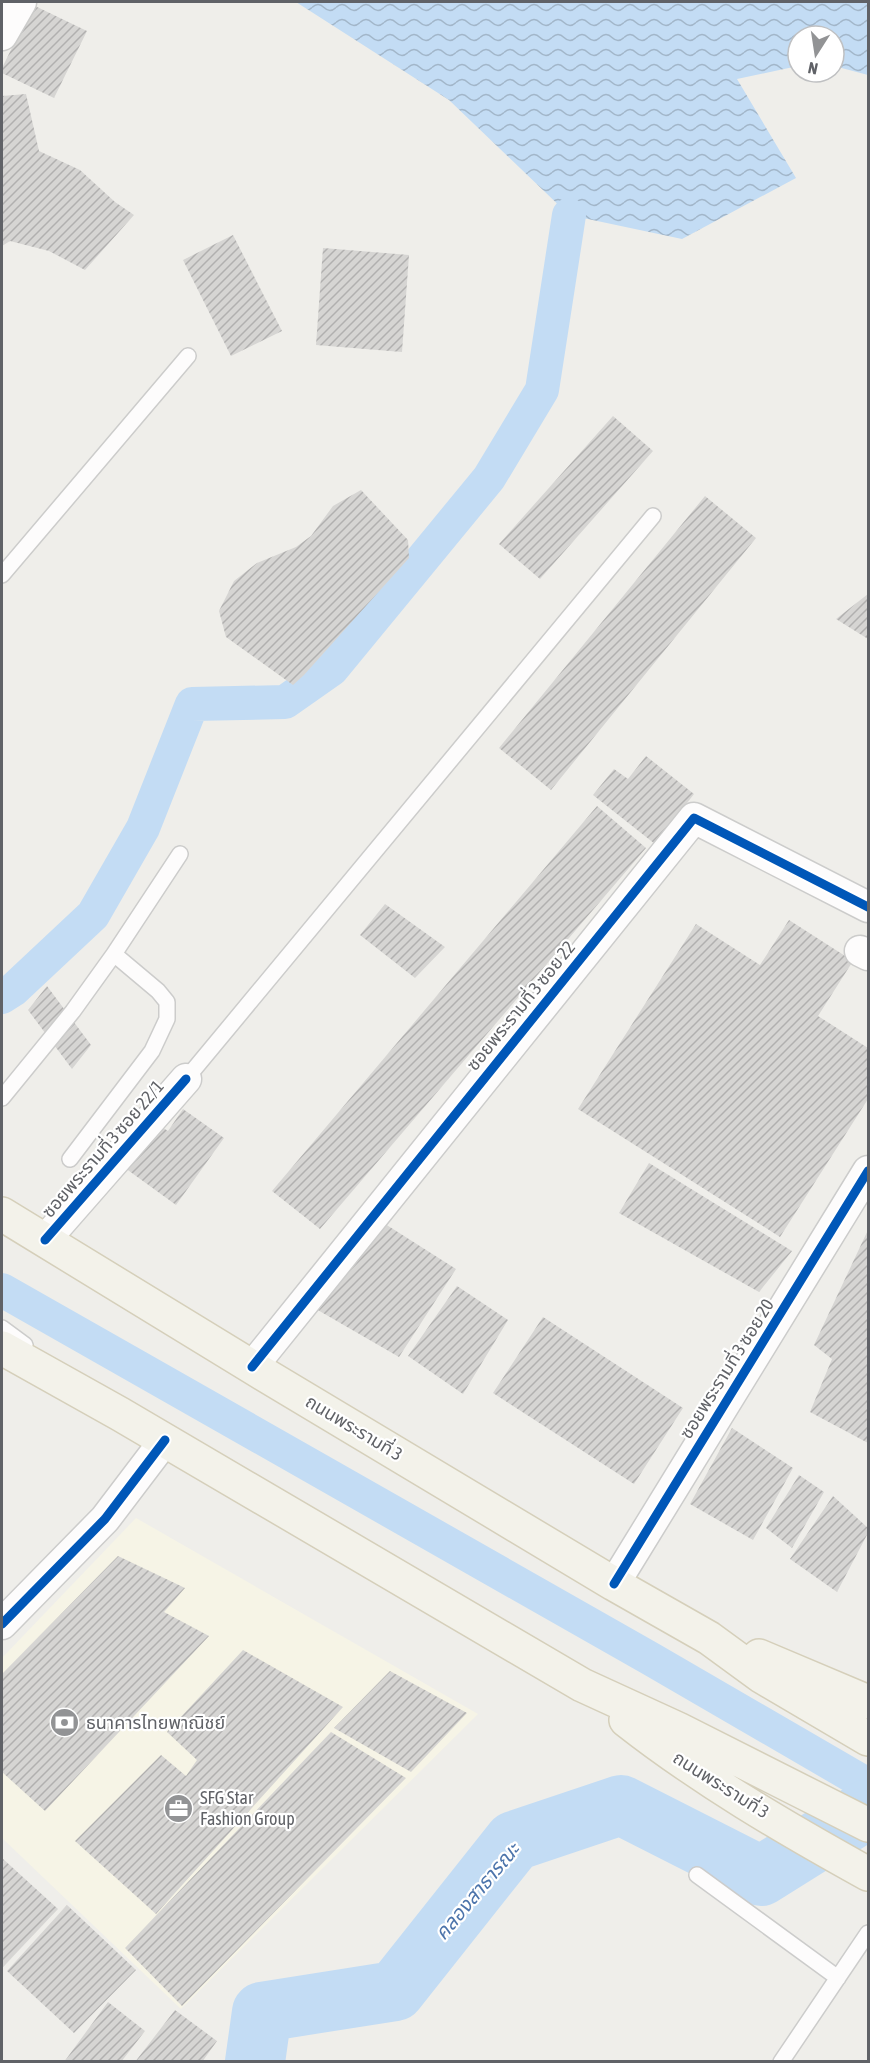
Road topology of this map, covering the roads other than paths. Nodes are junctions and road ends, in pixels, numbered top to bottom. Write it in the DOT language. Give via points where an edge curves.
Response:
graph roads {
  1 [pos="21,2"];
  2 [pos="2,35"];
  3 [pos="188,356"];
  4 [pos="653,516"];
  5 [pos="2,575"];
  6 [pos="180,854"];
  7 [pos="868,907"];
  8 [pos="114,954"];
  9 [pos="186,1079"];
  10 [pos="2,1098"];
  11 [pos="70,1160"];
  12 [pos="868,1171"];
  13 [pos="2,1214"];
  14 [pos="45,1240"];
  15 [pos="2,1328"];
  16 [pos="2,1348"];
  17 [pos="252,1367"];
  18 [pos="120,1414"];
  19 [pos="165,1440"];
  20 [pos="614,1584"];
  21 [pos="2,1624"];
  22 [pos="709,1638"];
  23 [pos="582,1685"];
  24 [pos="868,1702"];
  25 [pos="861,1734"];
  26 [pos="868,1825"];
  27 [pos="862,1871"];
  28 [pos="697,1875"];
  29 [pos="868,1933"];
  30 [pos="838,1978"];
  31 [pos="781,2061"];
  1 -- 2 [label="street"];
  3 -- 5 [label="lane"];
  4 -- 9 [label="lane"];
  6 -- 8 [label="lane"];
  7 -- 17 [label="street, ซอยพระรามที่ 3 ซอย 22" via="694,818"];
  8 -- 10 [label="lane" via="74,1011"];
  8 -- 11 [label="lane" via="167,1002 167,1019 152,1051"];
  9 -- 14 [label="street, ซอยพระรามที่ 3 ซอย 22/1"];
  12 -- 20 [label="street, ซอยพระรามที่ 3 ซอย 20"];
  13 -- 14 [label="main road, ถนนพระรามที่ 3"];
  14 -- 17 [label="main road, ถนนพระรามที่ 3"];
  15 -- 18 [label="lane"];
  16 -- 18 [label="main road, ถนนพระรามที่ 3"];
  17 -- 20 [label="main road, ถนนพระรามที่ 3"];
  18 -- 19 [label="main road, ถนนพระรามที่ 3"];
  19 -- 21 [label="street" via="105,1519"];
  19 -- 23 [label="main road, ถนนพระรามที่ 3"];
  20 -- 22 [label="main road, ถนนพระรามที่ 3"];
  22 -- 24 [label="main road, ถนนพระรามที่ 3" via="785,1665"];
  22 -- 25 [label="main road, ถนนพระรามที่ 3" via="761,1676"];
  23 -- 26 [label="main road, ถนนพระรามที่ 3"];
  23 -- 27 [label="main road, ถนนพระรามที่ 3" via="656,1743 727,1791"];
  28 -- 30 [label="lane"];
  29 -- 30 [label="lane"];
  30 -- 31 [label="lane"];
}
